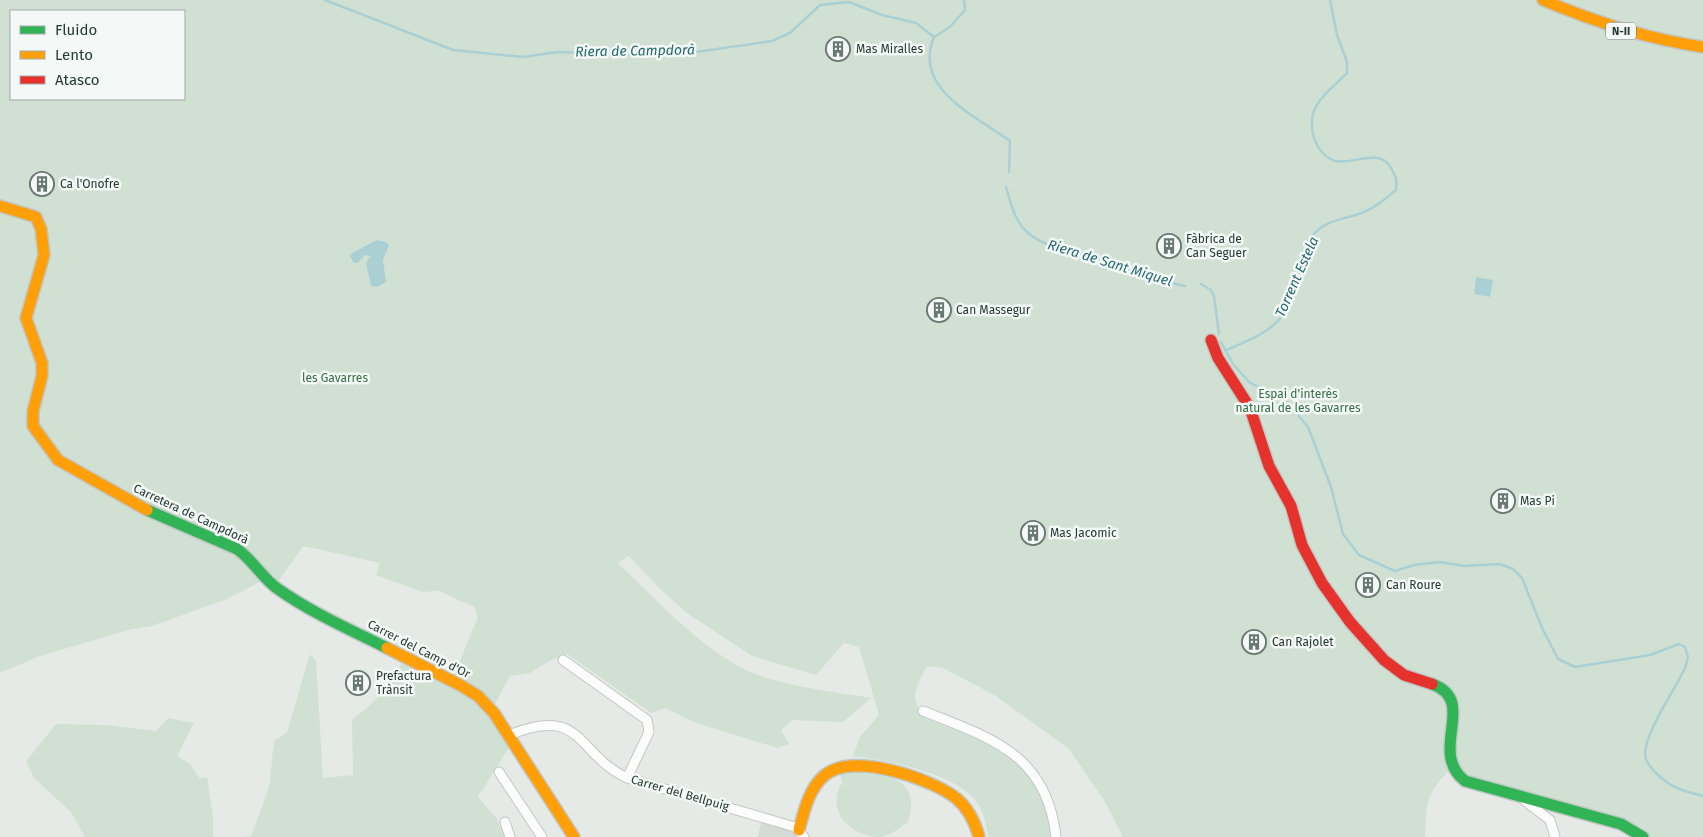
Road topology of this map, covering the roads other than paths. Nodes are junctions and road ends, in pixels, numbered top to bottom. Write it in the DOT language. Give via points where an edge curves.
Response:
graph roads {
  1 [pos="1542,0"];
  2 [pos="1703,48"];
  3 [pos="0,206"];
  4 [pos="1211,340"];
  5 [pos="276,588"];
  6 [pos="563,660"];
  7 [pos="923,711"];
  8 [pos="509,735"];
  9 [pos="499,772"];
  10 [pos="627,778"];
  11 [pos="1502,790"];
  12 [pos="505,822"];
  13 [pos="802,834"];
  14 [pos="1642,835"];
  15 [pos="510,837"];
  16 [pos="542,837"];
  17 [pos="574,837"];
  18 [pos="979,837"];
  19 [pos="1056,837"];
  20 [pos="1555,837"];
  1 -- 2 [label="main road, N-II" via="1612,28"];
  3 -- 5 [label="main road, Carretera de Campdorà" via="36,217 42,227 44,241 40,280 26,318 42,363 33,426 46,445 58,460 96,483 151,512 237,549 250,558"];
  4 -- 11 [label="main road" via="1214,353 1244,397 1256,422 1270,466 1288,501 1302,546 1317,574 1366,641 1390,665 1449,694 1452,712 1450,762 1454,774 1465,781"];
  5 -- 8 [label="main road, Carrer del Camp d'Or" via="314,611 460,684 485,703"];
  6 -- 10 [label="street" via="647,720 649,732"];
  7 -- 19 [label="street" via="982,735 1019,757 1047,796"];
  8 -- 10 [label="street, Carrer del Bellpuig" via="544,726 570,730 604,764"];
  8 -- 17 [label="main road, Carrer del Camp d'Or"];
  9 -- 16 [label="street"];
  10 -- 13 [label="street, Carrer del Bellpuig" via="789,825"];
  11 -- 14 [label="main road" via="1621,824"];
  11 -- 20 [label="street" via="1541,811 1550,820"];
  12 -- 15 [label="street"];
  13 -- 18 [label="main road" via="808,802 820,780 831,771 851,767 888,770 940,787 966,807"];
}
